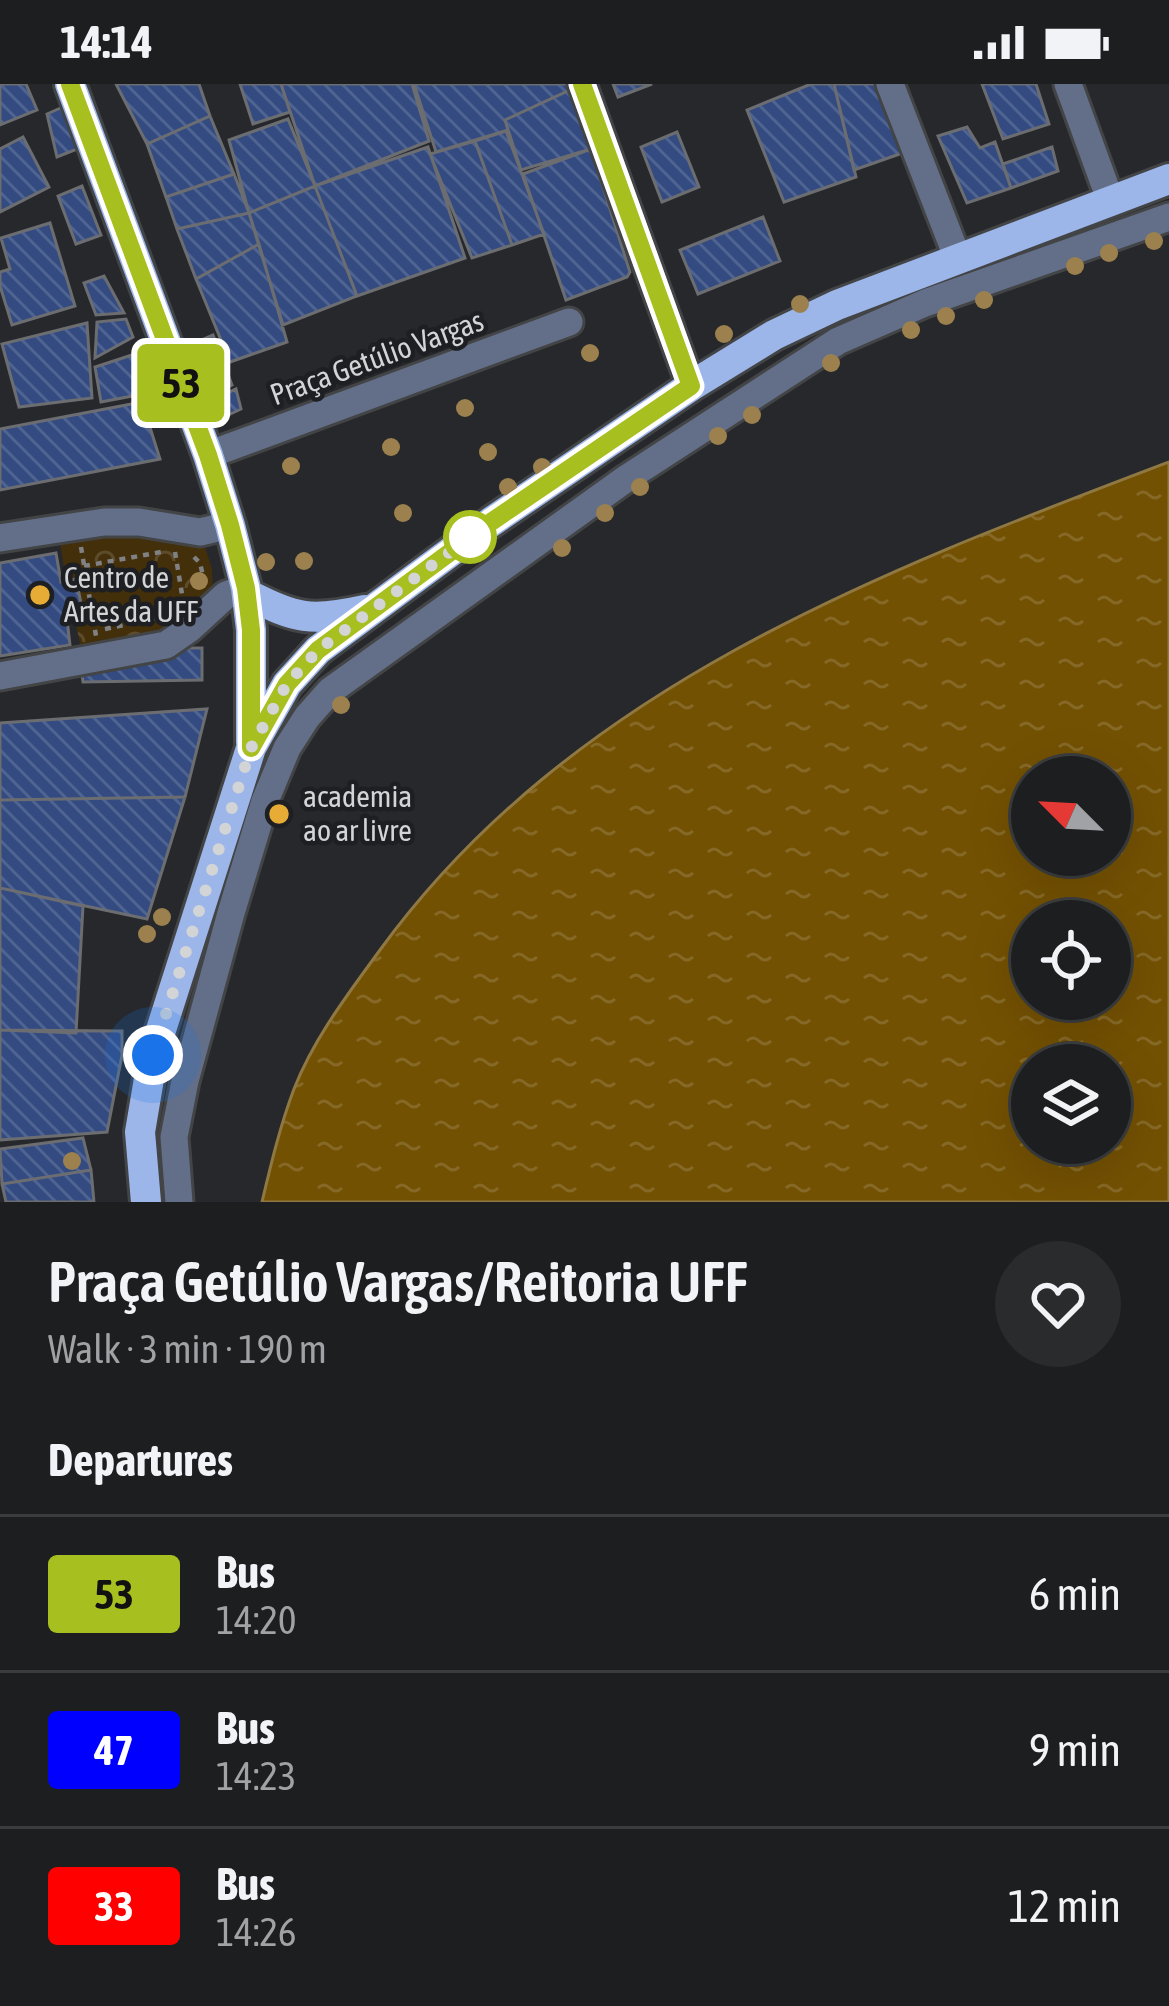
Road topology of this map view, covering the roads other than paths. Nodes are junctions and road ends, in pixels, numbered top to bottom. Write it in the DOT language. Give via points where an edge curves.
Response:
graph roads {
  1 [pos="70,84"];
  2 [pos="583,84"];
  3 [pos="890,84"];
  4 [pos="1068,84"];
  5 [pos="1169,179"];
  6 [pos="1111,202"];
  7 [pos="1169,217"];
  8 [pos="958,260"];
  9 [pos="569,322"];
  10 [pos="691,386"];
  11 [pos="208,455"];
  12 [pos="230,525"];
  13 [pos="0,538"];
  14 [pos="246,591"];
  15 [pos="371,608"];
  16 [pos="0,676"];
  17 [pos="251,748"];
  18 [pos="146,1202"];
  19 [pos="178,1202"];
  1 -- 11 [label="main road"];
  2 -- 10 [label="street"];
  3 -- 8 [label="street"];
  4 -- 6 [label="street"];
  5 -- 6 [label="main road"];
  6 -- 8 [label="main road"];
  7 -- 19 [label="street" via="838,341 627,478 330,691 287,748 231,913 173,1137"];
  8 -- 10 [label="main road" via="774,334"];
  9 -- 11 [label="street, Praça Getúlio Vargas"];
  10 -- 15 [label="main road"];
  11 -- 12 [label="main road"];
  12 -- 13 [label="street" via="200,532 104,522"];
  12 -- 14 [label="main road"];
  14 -- 15 [label="main road" via="309,619"];
  14 -- 16 [label="street" via="187,621 166,645 97,645"];
  14 -- 17 [label="main road"];
  15 -- 17 [label="main road" via="303,665"];
  17 -- 18 [label="main road" via="153,1055 140,1132"];
}
